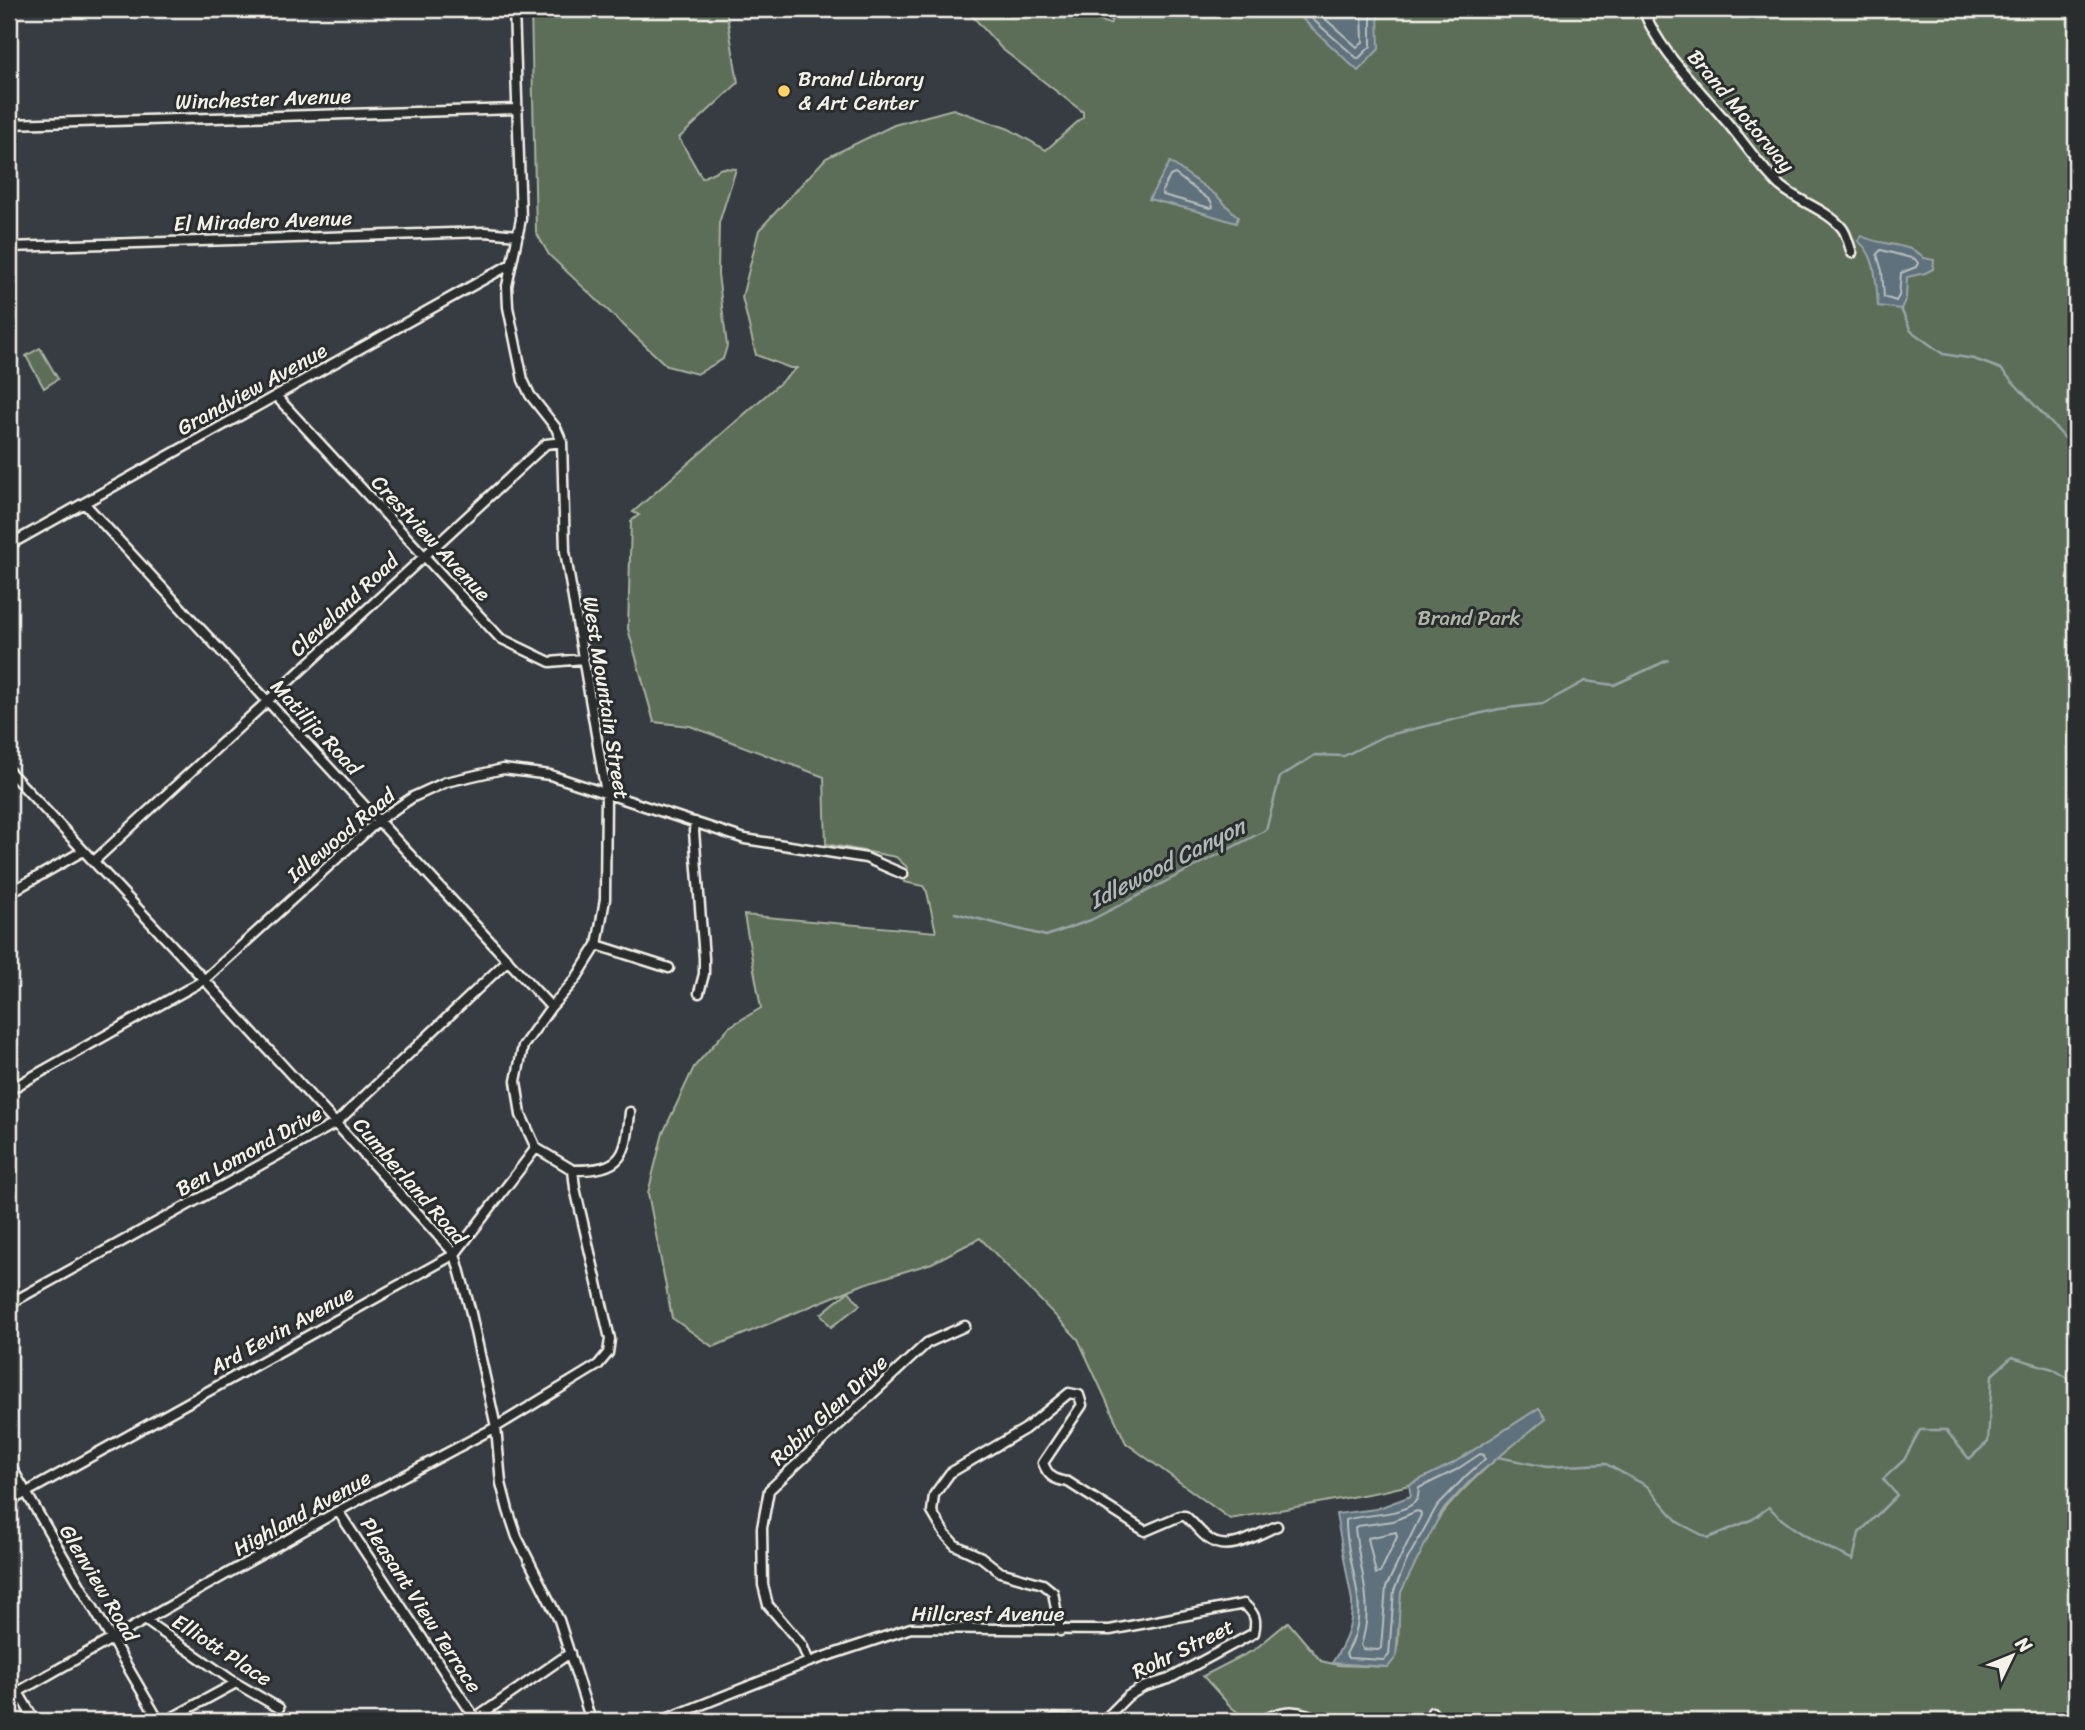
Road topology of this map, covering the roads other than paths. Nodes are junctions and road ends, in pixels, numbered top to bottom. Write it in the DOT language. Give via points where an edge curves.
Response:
graph roads {
  1 [pos="514,9"];
  2 [pos="1643,9"];
  3 [pos="517,109"];
  4 [pos="9,124"];
  5 [pos="518,235"];
  6 [pos="9,247"];
  7 [pos="1852,253"];
  8 [pos="511,264"];
  9 [pos="276,396"];
  10 [pos="562,442"];
  11 [pos="84,503"];
  12 [pos="9,545"];
  13 [pos="423,556"];
  14 [pos="583,659"];
  15 [pos="268,700"];
  16 [pos="9,771"];
  17 [pos="606,793"];
  18 [pos="379,820"];
  19 [pos="695,822"];
  20 [pos="83,851"];
  21 [pos="93,862"];
  22 [pos="904,874"];
  23 [pos="9,893"];
  24 [pos="597,945"];
  25 [pos="508,960"];
  26 [pos="669,968"];
  27 [pos="204,980"];
  28 [pos="699,993"];
  29 [pos="551,1007"];
  30 [pos="9,1090"];
  31 [pos="630,1112"];
  32 [pos="336,1123"];
  33 [pos="536,1149"];
  34 [pos="573,1170"];
  35 [pos="455,1254"];
  36 [pos="9,1304"];
  37 [pos="965,1326"];
  38 [pos="496,1427"];
  39 [pos="9,1463"];
  40 [pos="26,1493"];
  41 [pos="9,1502"];
  42 [pos="338,1511"];
  43 [pos="1277,1525"];
  44 [pos="1244,1604"];
  45 [pos="146,1621"];
  46 [pos="1060,1631"];
  47 [pos="112,1639"];
  48 [pos="570,1653"];
  49 [pos="809,1661"];
  50 [pos="236,1683"];
  51 [pos="18,1692"];
  52 [pos="9,1697"];
  53 [pos="279,1707"];
  54 [pos="1432,1712"];
  55 [pos="472,1720"];
  56 [pos="35,1721"];
  57 [pos="159,1721"];
  58 [pos="166,1721"];
  59 [pos="591,1721"];
  60 [pos="661,1721"];
  61 [pos="1050,1721"];
  62 [pos="1078,1721"];
  63 [pos="1103,1721"];
  64 [pos="1262,1721"];
  65 [pos="1324,1721"];
  66 [pos="1439,1721"];
  1 -- 3 [label="street"];
  2 -- 7 [label="street, Brand Motorway" via="1651,30 1752,157 1782,188 1843,229"];
  3 -- 4 [label="street, Winchester Avenue"];
  3 -- 5 [label="street"];
  5 -- 6 [label="street, El Miradero Avenue" via="485,232"];
  5 -- 8 [label="street"];
  8 -- 9 [label="street, Grandview Avenue"];
  8 -- 10 [label="street" via="509,307 523,380"];
  9 -- 11 [label="street, Grandview Avenue"];
  9 -- 13 [label="street, Crestview Avenue"];
  10 -- 13 [label="street, Cleveland Road" via="546,444"];
  10 -- 14 [label="street, West Mountain Street" via="565,551"];
  11 -- 12 [label="street, Grandview Avenue"];
  11 -- 15 [label="street, Matilija Road"];
  13 -- 14 [label="street, Crestview Avenue" via="500,638 550,662"];
  13 -- 15 [label="street, Cleveland Road"];
  14 -- 17 [label="street, West Mountain Street"];
  15 -- 18 [label="street, Matilija Road"];
  15 -- 21 [label="street, Cleveland Road"];
  16 -- 20 [label="street, Cumberland Road"];
  17 -- 18 [label="street, Idlewood Road" via="550,775 503,769 446,782 412,797"];
  17 -- 19 [label="street, Idlewood Road"];
  17 -- 24 [label="street, West Mountain Street" via="605,899"];
  18 -- 25 [label="street, Matilija Road"];
  18 -- 27 [label="street, Idlewood Road"];
  19 -- 22 [label="street, Idlewood Road" via="746,839 866,858"];
  19 -- 28 [label="street" via="705,958"];
  20 -- 21 [label="street, Cumberland Road"];
  20 -- 23 [label="street"];
  21 -- 27 [label="street, Cumberland Road"];
  24 -- 26 [label="street"];
  24 -- 29 [label="street, West Mountain Street"];
  25 -- 29 [label="street, Matilija Road"];
  25 -- 32 [label="street, Ben Lomond Drive"];
  27 -- 30 [label="street, Idlewood Road"];
  27 -- 32 [label="street, Cumberland Road"];
  29 -- 33 [label="street, West Mountain Street" via="523,1046 516,1081 522,1115"];
  31 -- 34 [label="street" via="624,1154 605,1166"];
  32 -- 35 [label="street, Cumberland Road"];
  32 -- 36 [label="street, Ben Lomond Drive"];
  33 -- 34 [label="street"];
  33 -- 35 [label="street, Ard Eevin Avenue"];
  34 -- 38 [label="street, Highland Avenue" via="610,1339 608,1353 598,1365"];
  35 -- 38 [label="street, Cumberland Road"];
  35 -- 40 [label="street, Ard Eevin Avenue"];
  37 -- 49 [label="street, Robin Glen Drive" via="927,1343 769,1490 762,1528 762,1586 768,1605 802,1645"];
  38 -- 42 [label="street, Highland Avenue"];
  38 -- 48 [label="street, Cumberland Road" via="508,1510"];
  39 -- 40 [label="street, Glenview Road"];
  40 -- 41 [label="street, Ard Eevin Avenue"];
  40 -- 47 [label="street, Glenview Road"];
  42 -- 45 [label="street, Highland Avenue"];
  42 -- 55 [label="street, Pleasant View Terrace"];
  43 -- 46 [label="street" via="1240,1542 1219,1545 1185,1516 1145,1531 1068,1482 1056,1480 1047,1474 1043,1463 1082,1405 1079,1395 1069,1393 1025,1429 950,1473 934,1495 932,1512 955,1545 1000,1572 1043,1584 1054,1592"];
  44 -- 46 [label="street, Hillcrest Avenue" via="1110,1630"];
  44 -- 63 [label="street, Rohr Street" via="1254,1613 1254,1633 1169,1679 1143,1687"];
  45 -- 47 [label="street, Highland Avenue"];
  45 -- 50 [label="street, Elliott Place"];
  46 -- 49 [label="street, Hillcrest Avenue" via="911,1629"];
  47 -- 51 [label="street, Highland Avenue"];
  47 -- 57 [label="street, Glenview Road"];
  48 -- 55 [label="street"];
  48 -- 59 [label="street, Cumberland Road"];
  49 -- 60 [label="street, Hillcrest Avenue"];
  50 -- 53 [label="street, Elliott Place"];
  50 -- 58 [label="street"];
  51 -- 52 [label="street, Highland Avenue"];
  51 -- 56 [label="street"];
  54 -- 66 [label="street"];
  61 -- 62 [label="street"];
  64 -- 65 [label="street" via="1278,1712 1303,1711"];
}
